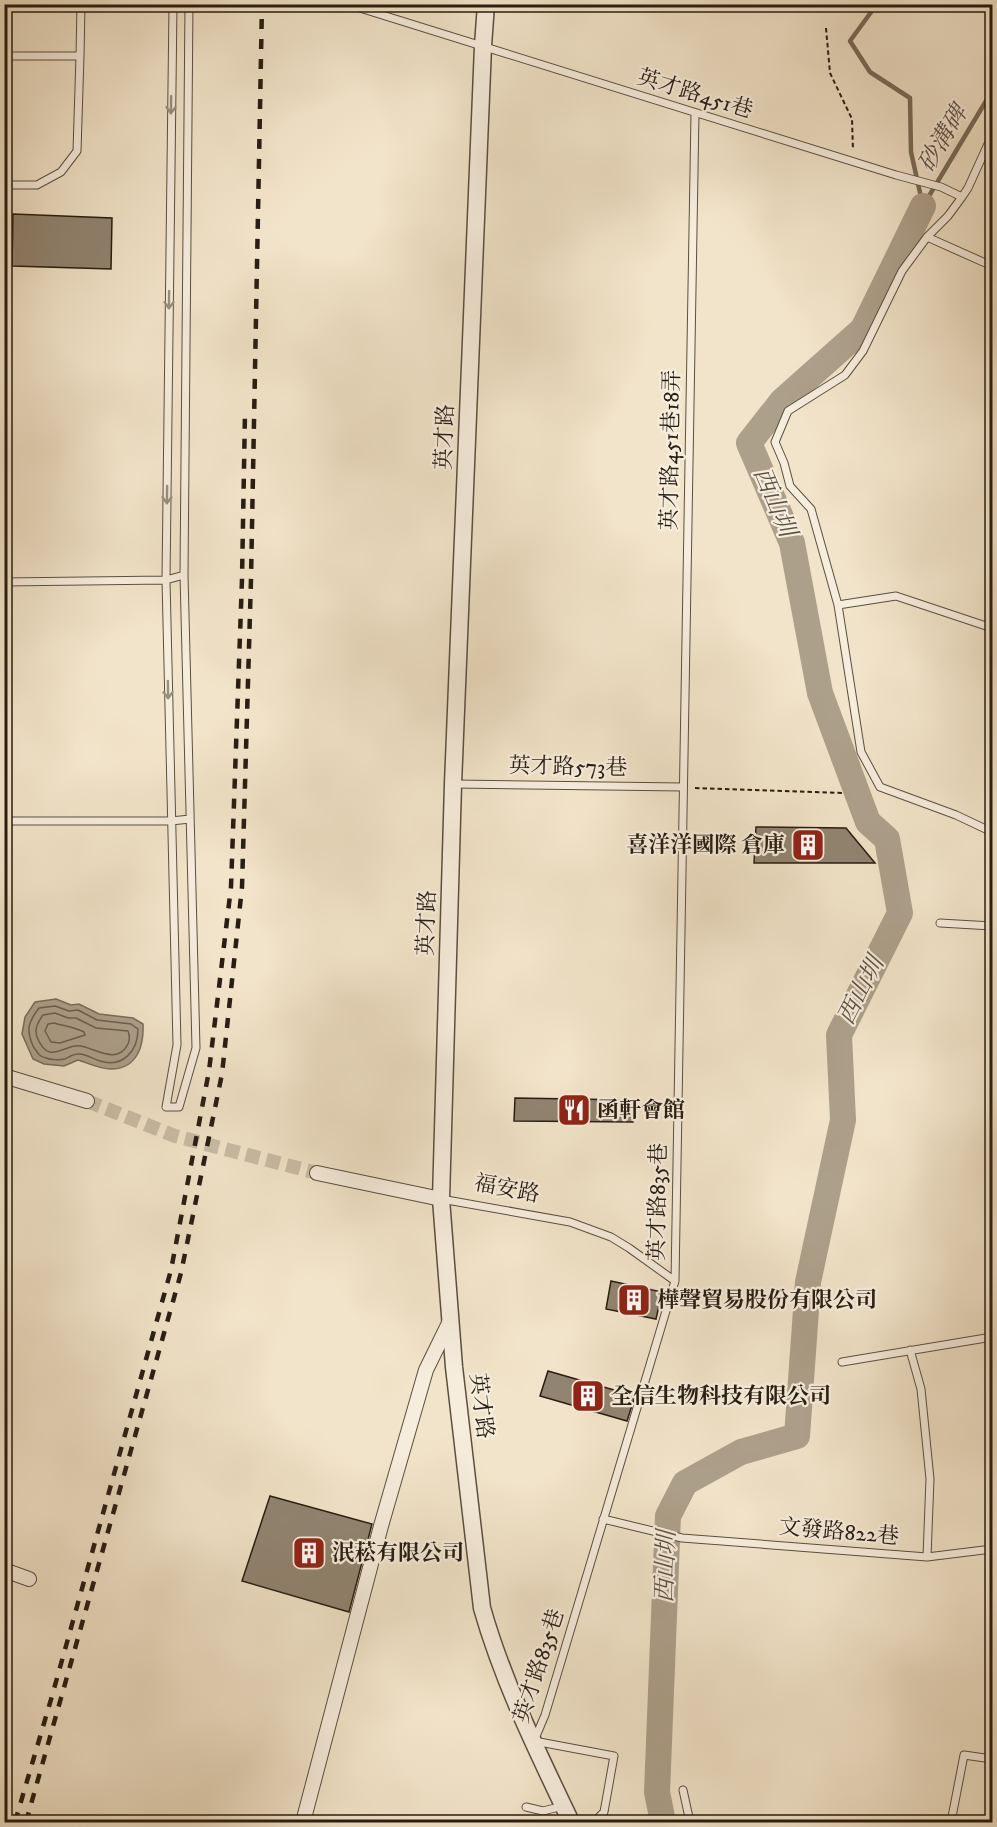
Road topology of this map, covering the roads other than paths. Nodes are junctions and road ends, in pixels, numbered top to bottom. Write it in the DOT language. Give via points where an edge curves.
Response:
graph roads {
  1 [pos="81,4"];
  2 [pos="172,4"];
  3 [pos="189,4"];
  4 [pos="347,4"];
  5 [pos="486,4"];
  6 [pos="483,46"];
  7 [pos="4,56"];
  8 [pos="80,56"];
  9 [pos="172,67"];
  10 [pos="188,67"];
  11 [pos="695,113"];
  12 [pos="993,139"];
  13 [pos="4,184"];
  14 [pos="962,197"];
  15 [pos="927,237"];
  16 [pos="993,266"];
  17 [pos="184,575"];
  18 [pos="166,580"];
  19 [pos="4,582"];
  20 [pos="838,605"];
  21 [pos="993,628"];
  22 [pos="453,784"];
  23 [pos="683,787"];
  24 [pos="190,819"];
  25 [pos="4,820"];
  26 [pos="171,821"];
  27 [pos="993,832"];
  28 [pos="940,923"];
  29 [pos="993,926"];
  30 [pos="4,1076"];
  31 [pos="87,1101"];
  32 [pos="317,1173"];
  33 [pos="441,1198"];
  34 [pos="675,1281"];
  35 [pos="451,1319"];
  36 [pos="993,1337"];
  37 [pos="910,1350"];
  38 [pos="842,1362"];
  39 [pos="603,1519"];
  40 [pos="993,1549"];
  41 [pos="927,1557"];
  42 [pos="4,1570"];
  43 [pos="29,1579"];
  44 [pos="534,1741"];
  45 [pos="993,1760"];
  46 [pos="683,1790"];
  47 [pos="563,1806"];
  48 [pos="526,1807"];
  49 [pos="303,1822"];
  50 [pos="571,1822"];
  51 [pos="594,1822"];
  52 [pos="690,1822"];
  53 [pos="951,1822"];
  1 -- 8 [label="lane"];
  2 -- 9 [label="lane"];
  3 -- 10 [label="lane"];
  4 -- 6 [label="lane, 英才路451巷"];
  5 -- 6 [label="street, 英才路"];
  6 -- 11 [label="lane, 英才路451巷"];
  6 -- 22 [label="street, 英才路"];
  7 -- 8 [label="lane"];
  8 -- 13 [label="lane" via="77,151 61,172 37,185"];
  9 -- 10 [label="lane"];
  9 -- 18 [label="lane, one-way"];
  10 -- 17 [label="lane"];
  11 -- 14 [label="lane, 英才路451巷" via="941,187"];
  11 -- 23 [label="lane, 英才路451巷18弄"];
  12 -- 14 [label="lane"];
  14 -- 15 [label="lane"];
  15 -- 16 [label="lane"];
  15 -- 20 [label="lane" via="902,271 863,351 845,375 788,411 776,442 790,486 811,509"];
  17 -- 18 [label="lane"];
  17 -- 24 [label="lane"];
  18 -- 19 [label="lane"];
  18 -- 26 [label="lane, one-way"];
  20 -- 21 [label="lane" via="896,596"];
  20 -- 27 [label="lane" via="861,752 880,787"];
  22 -- 23 [label="lane, 英才路573巷"];
  22 -- 33 [label="street, 英才路"];
  23 -- 34 [label="lane, 英才路835巷"];
  24 -- 26 [label="lane"];
  24 -- 26 [label="lane" via="196,1048 179,1107 166,1107 177,1045"];
  25 -- 26 [label="lane"];
  28 -- 29 [label="lane"];
  30 -- 31 [label="street"];
  32 -- 33 [label="street, 福安路"];
  33 -- 34 [label="lane, 福安路" via="570,1222 611,1237"];
  33 -- 35 [label="street, 英才路"];
  34 -- 39 [label="lane, 英才路835巷"];
  35 -- 44 [label="street, 英才路" via="482,1608 491,1640"];
  35 -- 49 [label="street" via="426,1371"];
  36 -- 37 [label="lane"];
  37 -- 38 [label="lane"];
  37 -- 41 [label="lane" via="921,1389 930,1479"];
  39 -- 41 [label="lane, 文發路822巷" via="682,1538"];
  39 -- 44 [label="lane, 英才路835巷"];
  40 -- 41 [label="lane, 文發路822巷"];
  42 -- 43 [label="street"];
  44 -- 47 [label="street, 英才路"];
  44 -- 51 [label="lane" via="614,1756 604,1812"];
  45 -- 53 [label="lane" via="964,1755"];
  46 -- 52 [label="lane"];
  47 -- 48 [label="lane" via="543,1811"];
  47 -- 50 [label="street, 英才路"];
}
